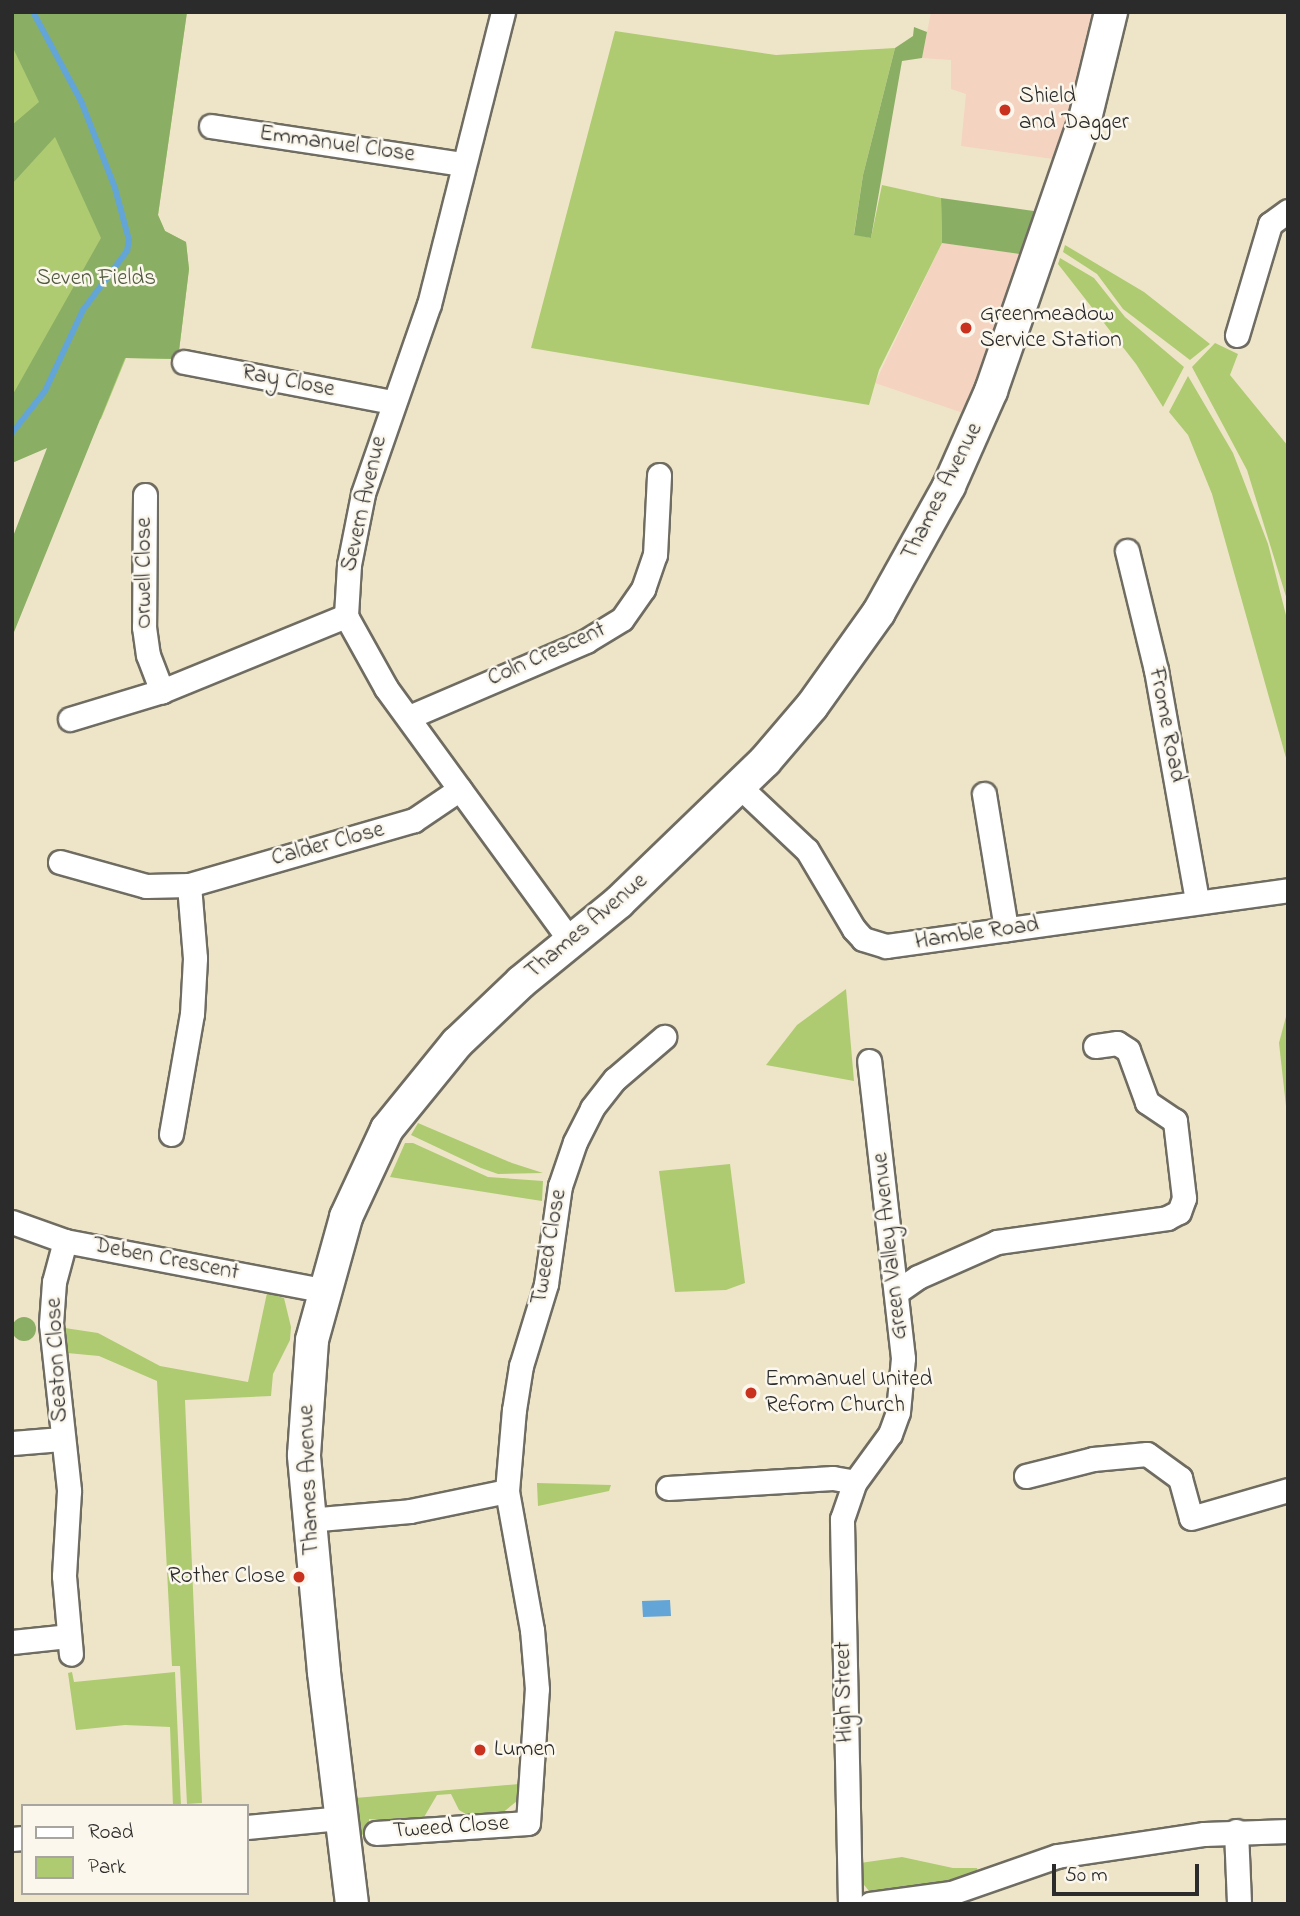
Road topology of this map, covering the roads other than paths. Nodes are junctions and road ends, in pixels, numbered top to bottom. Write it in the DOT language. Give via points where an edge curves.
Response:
graph roads {
  1 [pos="503,12"];
  2 [pos="1111,12"];
  3 [pos="212,126"];
  4 [pos="463,164"];
  5 [pos="1288,211"];
  6 [pos="1237,335"];
  7 [pos="184,362"];
  8 [pos="392,402"];
  9 [pos="659,475"];
  10 [pos="145,495"];
  11 [pos="1127,551"];
  12 [pos="346,617"];
  13 [pos="162,691"];
  14 [pos="409,717"];
  15 [pos="70,719"];
  16 [pos="739,786"];
  17 [pos="460,789"];
  18 [pos="984,794"];
  19 [pos="60,862"];
  20 [pos="189,885"];
  21 [pos="1288,890"];
  22 [pos="1197,900"];
  23 [pos="1006,929"];
  24 [pos="571,942"];
  25 [pos="664,1037"];
  26 [pos="1095,1046"];
  27 [pos="869,1061"];
  28 [pos="171,1134"];
  29 [pos="12,1222"];
  30 [pos="65,1241"];
  31 [pos="323,1290"];
  32 [pos="898,1291"];
  33 [pos="62,1439"];
  34 [pos="12,1443"];
  35 [pos="1026,1476"];
  36 [pos="855,1482"];
  37 [pos="668,1488"];
  38 [pos="1288,1490"];
  39 [pos="507,1491"];
  40 [pos="308,1520"];
  41 [pos="12,1642"];
  42 [pos="340,1818"];
  43 [pos="248,1827"];
  44 [pos="1288,1830"];
  45 [pos="1236,1831"];
  46 [pos="376,1833"];
  47 [pos="352,1904"];
  48 [pos="850,1904"];
  49 [pos="870,1904"];
  50 [pos="1239,1904"];
  1 -- 4 [label="street, Severn Avenue" via="486,91"];
  2 -- 16 [label="street, Thames Avenue" via="1093,93 1044,244 969,445 896,584 851,655 785,738"];
  3 -- 4 [label="street, Emmanuel Close"];
  4 -- 8 [label="street, Severn Avenue" via="429,304"];
  5 -- 6 [label="street" via="1270,224"];
  7 -- 8 [label="street, Ray Close"];
  8 -- 12 [label="street, Severn Avenue" via="363,494 348,565"];
  9 -- 14 [label="street, Coln Crescent" via="655,555 643,589 622,619 586,641"];
  10 -- 13 [label="street, Orwell Close" via="144,627"];
  11 -- 22 [label="street, Frome Road" via="1156,670"];
  12 -- 13 [label="street"];
  12 -- 14 [label="street, Severn Avenue" via="368,659"];
  13 -- 15 [label="street"];
  14 -- 17 [label="street, Severn Avenue"];
  16 -- 23 [label="street, Hamble Road" via="807,850 863,939 886,946"];
  16 -- 24 [label="street, Thames Avenue"];
  17 -- 20 [label="street, Calder Close" via="414,820"];
  17 -- 24 [label="street, Severn Avenue"];
  18 -- 23 [label="street"];
  19 -- 20 [label="street, Calder Close" via="146,886"];
  20 -- 28 [label="street" via="195,958 192,1014"];
  21 -- 22 [label="street, Hamble Road"];
  22 -- 23 [label="street, Hamble Road"];
  24 -- 31 [label="street, Thames Avenue" via="481,1017 387,1129 346,1217"];
  25 -- 39 [label="street, Tweed Close" via="632,1062 593,1108 567,1164 546,1284 521,1366"];
  26 -- 32 [label="street" via="1117,1043 1128,1050 1147,1102 1175,1121 1184,1198 1179,1212 1167,1219 997,1242 918,1277"];
  27 -- 32 [label="street, Green Valley Avenue"];
  29 -- 30 [label="street, Deben Crescent"];
  30 -- 31 [label="street, Deben Crescent"];
  30 -- 33 [label="street, Seaton Close" via="54,1282 51,1324"];
  31 -- 40 [label="street, Thames Avenue" via="307,1390"];
  32 -- 36 [label="street, Green Valley Avenue" via="903,1358 898,1412 883,1448"];
  33 -- 34 [label="street, Seaton Close"];
  33 -- 41 [label="street, Seaton Close" via="69,1501 64,1576 69,1645"];
  35 -- 38 [label="street" via="1093,1459 1147,1454 1180,1478 1191,1518"];
  36 -- 37 [label="street" via="821,1478"];
  36 -- 48 [label="street, High Street" via="842,1519"];
  39 -- 40 [label="street" via="410,1511"];
  39 -- 46 [label="street, Tweed Close" via="532,1630 537,1689 528,1823"];
  40 -- 42 [label="street, Thames Avenue"];
  42 -- 43 [label="street"];
  42 -- 47 [label="street, Thames Avenue"];
  44 -- 45 [label="street"];
  45 -- 49 [label="street" via="1057,1856 951,1893"];
  45 -- 50 [label="street"];
}
